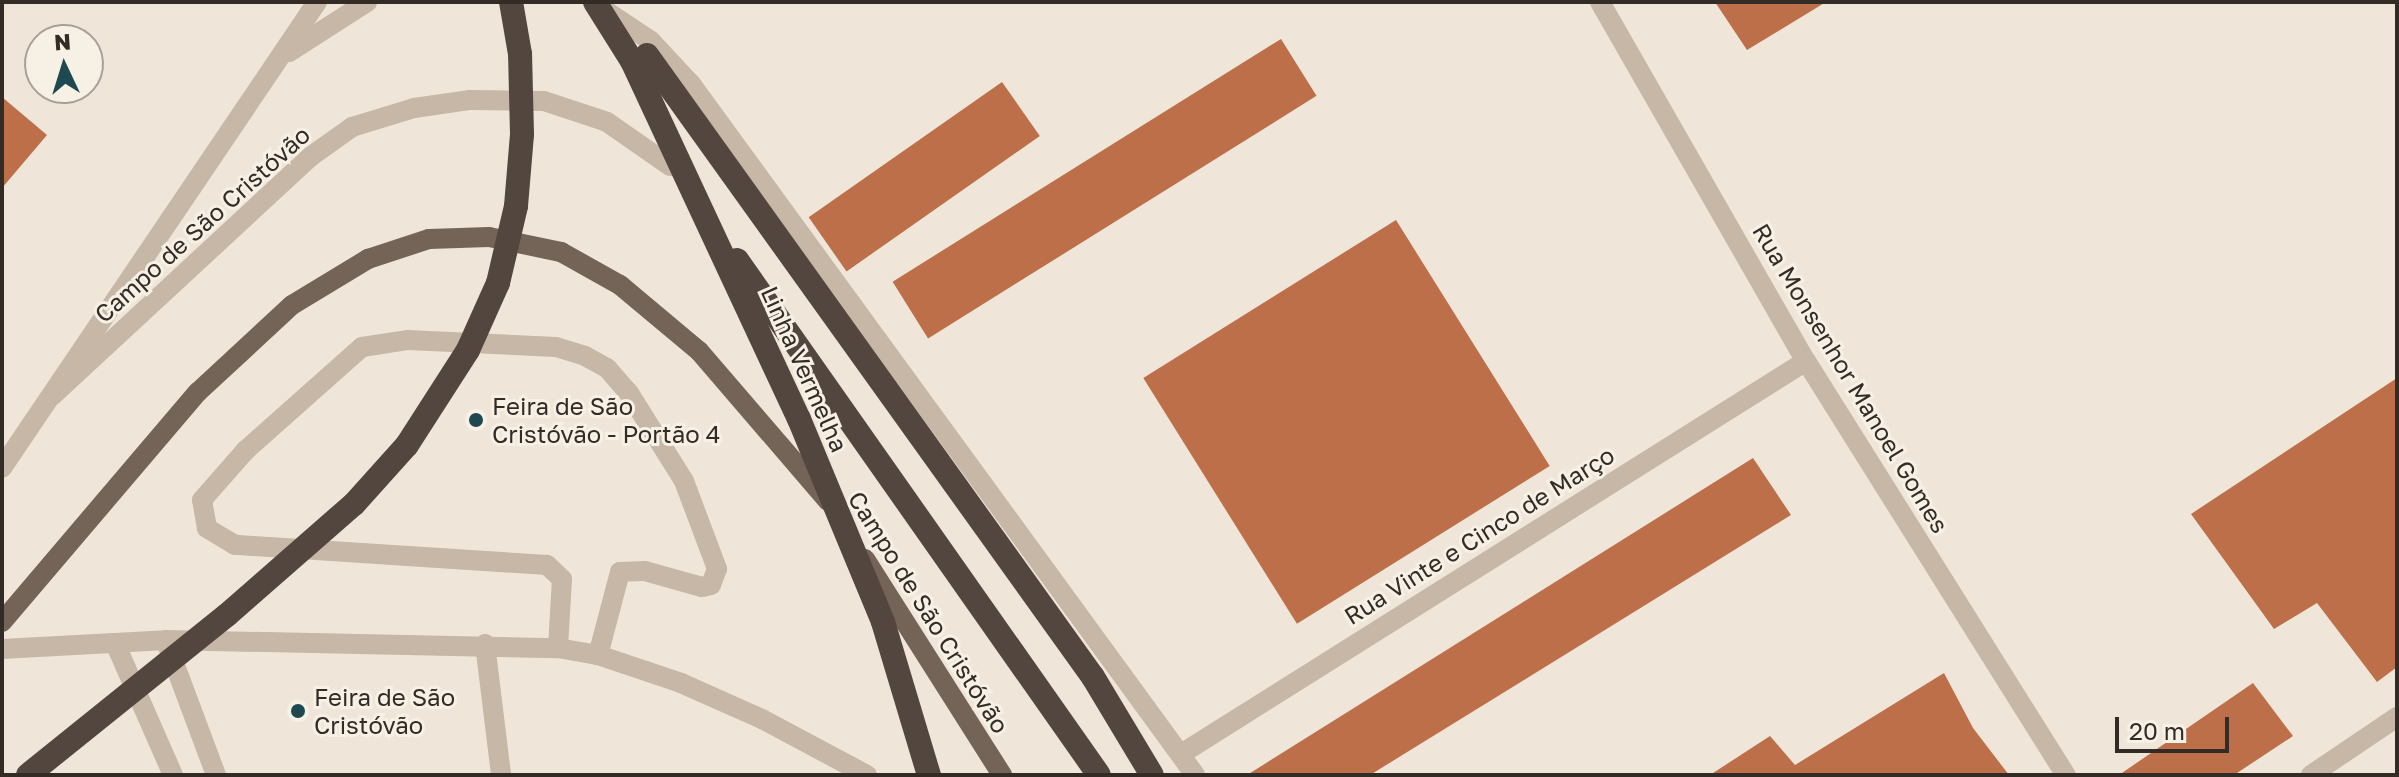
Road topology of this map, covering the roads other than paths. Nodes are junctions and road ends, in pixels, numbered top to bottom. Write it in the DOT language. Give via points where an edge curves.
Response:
graph roads {
  1 [pos="317,2"];
  2 [pos="367,2"];
  3 [pos="511,2"];
  4 [pos="594,2"];
  5 [pos="614,2"];
  6 [pos="1600,2"];
  7 [pos="285,54"];
  8 [pos="647,55"];
  9 [pos="670,166"];
  10 [pos="1806,361"];
  11 [pos="52,396"];
  12 [pos="2,468"];
  13 [pos="2,622"];
  14 [pos="166,640"];
  15 [pos="115,643"];
  16 [pos="485,644"];
  17 [pos="558,648"];
  18 [pos="2,649"];
  19 [pos="598,655"];
  20 [pos="2397,717"];
  21 [pos="1181,754"];
  22 [pos="2325,772"];
  23 [pos="210,773"];
  24 [pos="28,775"];
  25 [pos="173,775"];
  26 [pos="501,775"];
  27 [pos="867,775"];
  28 [pos="929,775"];
  29 [pos="944,775"];
  30 [pos="1002,775"];
  31 [pos="1099,775"];
  32 [pos="1152,775"];
  33 [pos="1195,775"];
  34 [pos="2066,775"];
  1 -- 7 [label="street"];
  2 -- 7 [label="street, Campo de São Cristóvão"];
  3 -- 24 [label="highway" via="522,134 516,206 498,283 468,350 407,445 354,504 227,615"];
  4 -- 21 [label="street" via="651,41 691,84"];
  4 -- 28 [label="highway, Linha Vermelha" via="632,61 799,419 883,622"];
  5 -- 8 [label="highway, Linha Vermelha"];
  6 -- 10 [label="street, Rua Monsenhor Manoel Gomes"];
  7 -- 11 [label="street, Campo de São Cristóvão"];
  8 -- 29 [label="highway, Linha Vermelha" via="813,414 899,617"];
  8 -- 32 [label="highway" via="1093,677"];
  9 -- 11 [label="street, Campo de São Cristóvão" via="607,122 544,101 470,100 414,108 352,127 310,157"];
  9 -- 31 [label="highway"];
  10 -- 21 [label="street, Rua Vinte e Cinco de Março"];
  10 -- 34 [label="street, Rua Monsenhor Manoel Gomes"];
  11 -- 12 [label="street, Campo de São Cristóvão"];
  13 -- 30 [label="main road, Campo de São Cristóvão" via="198,392 292,305 368,259 429,239 489,237 561,252 620,285 699,351 828,500"];
  14 -- 15 [label="street"];
  14 -- 16 [label="street"];
  14 -- 23 [label="street"];
  15 -- 18 [label="street"];
  15 -- 25 [label="street"];
  16 -- 17 [label="street"];
  16 -- 26 [label="street"];
  17 -- 19 [label="street"];
  17 -- 19 [label="street" via="562,579 547,565 235,545 217,538 201,514 202,500 246,450 362,347 408,340 556,347 607,368 629,393 684,481 715,558 716,579 702,587 645,571 620,572"];
  19 -- 27 [label="street" via="762,719"];
  20 -- 22 [label="street"];
  21 -- 33 [label="street"];
}
